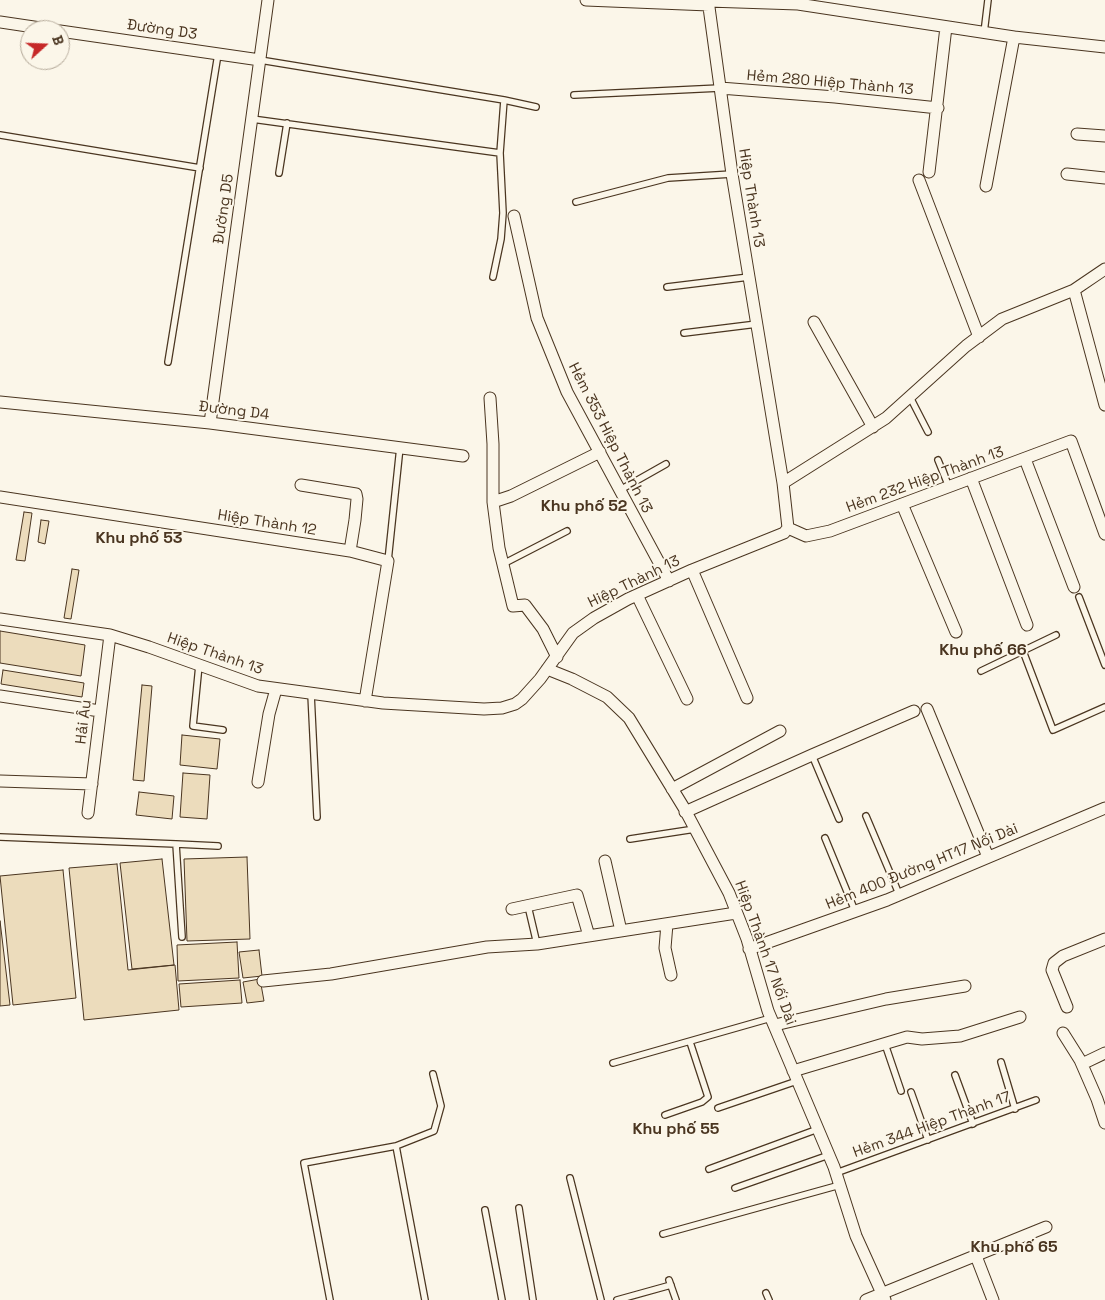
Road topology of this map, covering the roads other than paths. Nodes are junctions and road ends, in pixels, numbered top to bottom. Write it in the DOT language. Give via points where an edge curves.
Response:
graph roads {
  1 [pos="268,0"];
  2 [pos="586,0"];
  3 [pos="988,0"];
  4 [pos="709,2"];
  5 [pos="825,4"];
  6 [pos="0,22"];
  7 [pos="20,25"];
  8 [pos="946,27"];
  9 [pos="70,32"];
  10 [pos="984,33"];
  11 [pos="1014,37"];
  12 [pos="1105,47"];
  13 [pos="218,54"];
  14 [pos="260,60"];
  15 [pos="720,88"];
  16 [pos="574,95"];
  17 [pos="504,100"];
  18 [pos="536,108"];
  19 [pos="938,108"];
  20 [pos="252,119"];
  21 [pos="287,123"];
  22 [pos="0,134"];
  23 [pos="1077,134"];
  24 [pos="1105,136"];
  25 [pos="500,153"];
  26 [pos="200,168"];
  27 [pos="929,172"];
  28 [pos="279,173"];
  29 [pos="732,174"];
  30 [pos="1067,174"];
  31 [pos="1105,178"];
  32 [pos="919,180"];
  33 [pos="986,186"];
  34 [pos="576,202"];
  35 [pos="514,216"];
  36 [pos="1105,269"];
  37 [pos="493,277"];
  38 [pos="749,277"];
  39 [pos="667,287"];
  40 [pos="1074,290"];
  41 [pos="814,322"];
  42 [pos="757,324"];
  43 [pos="684,333"];
  44 [pos="979,337"];
  45 [pos="168,362"];
  46 [pos="910,397"];
  47 [pos="490,398"];
  48 [pos="0,402"];
  49 [pos="1105,405"];
  50 [pos="210,423"];
  51 [pos="873,427"];
  52 [pos="928,432"];
  53 [pos="400,447"];
  54 [pos="600,452"];
  55 [pos="463,456"];
  56 [pos="1025,458"];
  57 [pos="938,460"];
  58 [pos="666,464"];
  59 [pos="971,478"];
  60 [pos="783,483"];
  61 [pos="301,485"];
  62 [pos="949,487"];
  63 [pos="620,490"];
  64 [pos="0,497"];
  65 [pos="493,502"];
  66 [pos="902,504"];
  67 [pos="788,528"];
  68 [pos="567,531"];
  69 [pos="1105,534"];
  70 [pos="350,551"];
  71 [pos="388,561"];
  72 [pos="503,564"];
  73 [pos="692,570"];
  74 [pos="668,581"];
  75 [pos="1077,592"];
  76 [pos="637,595"];
  77 [pos="0,619"];
  78 [pos="1027,625"];
  79 [pos="956,632"];
  80 [pos="110,635"];
  81 [pos="1056,635"];
  82 [pos="1023,651"];
  83 [pos="556,657"];
  84 [pos="199,665"];
  85 [pos="1105,665"];
  86 [pos="547,669"];
  87 [pos="980,670"];
  88 [pos="276,689"];
  89 [pos="311,694"];
  90 [pos="0,696"];
  91 [pos="747,698"];
  92 [pos="687,699"];
  93 [pos="366,701"];
  94 [pos="1105,707"];
  95 [pos="927,709"];
  96 [pos="100,711"];
  97 [pos="914,711"];
  98 [pos="223,730"];
  99 [pos="780,731"];
  100 [pos="812,755"];
  101 [pos="0,781"];
  102 [pos="258,782"];
  103 [pos="92,784"];
  104 [pos="672,789"];
  105 [pos="1105,808"];
  106 [pos="685,812"];
  107 [pos="88,813"];
  108 [pos="866,816"];
  109 [pos="317,817"];
  110 [pos="839,819"];
  111 [pos="695,829"];
  112 [pos="0,838"];
  113 [pos="824,838"];
  114 [pos="630,839"];
  115 [pos="176,844"];
  116 [pos="218,846"];
  117 [pos="988,857"];
  118 [pos="605,861"];
  119 [pos="899,894"];
  120 [pos="528,906"];
  121 [pos="512,909"];
  122 [pos="855,911"];
  123 [pos="736,913"];
  124 [pos="667,924"];
  125 [pos="621,931"];
  126 [pos="590,936"];
  127 [pos="182,937"];
  128 [pos="1105,939"];
  129 [pos="537,944"];
  130 [pos="750,949"];
  131 [pos="671,975"];
  132 [pos="264,981"];
  133 [pos="965,986"];
  134 [pos="1067,1008"];
  135 [pos="1020,1017"];
  136 [pos="773,1021"];
  137 [pos="1063,1032"];
  138 [pos="690,1042"];
  139 [pos="885,1044"];
  140 [pos="1105,1053"];
  141 [pos="1001,1062"];
  142 [pos="613,1063"];
  143 [pos="1082,1064"];
  144 [pos="433,1074"];
  145 [pos="955,1075"];
  146 [pos="795,1076"];
  147 [pos="901,1090"];
  148 [pos="911,1092"];
  149 [pos="1036,1100"];
  150 [pos="718,1108"];
  151 [pos="1016,1109"];
  152 [pos="665,1115"];
  153 [pos="1105,1123"];
  154 [pos="973,1124"];
  155 [pos="818,1130"];
  156 [pos="928,1140"];
  157 [pos="396,1146"];
  158 [pos="829,1154"];
  159 [pos="709,1169"];
  160 [pos="836,1173"];
  161 [pos="570,1178"];
  162 [pos="840,1185"];
  163 [pos="735,1188"];
  164 [pos="519,1208"];
  165 [pos="485,1210"];
  166 [pos="1046,1227"];
  167 [pos="663,1234"];
  168 [pos="976,1256"];
  169 [pos="766,1293"];
  170 [pos="884,1297"];
  171 [pos="330,1300"];
  172 [pos="425,1300"];
  173 [pos="502,1300"];
  174 [pos="533,1300"];
  175 [pos="601,1300"];
  176 [pos="617,1300"];
  177 [pos="676,1300"];
  178 [pos="769,1300"];
  179 [pos="866,1300"];
  180 [pos="993,1300"];
  1 -- 14 [label="street, Đường D5"];
  2 -- 4 [label="street"];
  3 -- 10 [label="lane"];
  4 -- 5 [label="street"];
  4 -- 15 [label="street, Hiệp Thành 13"];
  5 -- 8 [label="street"];
  6 -- 7 [label="street"];
  8 -- 10 [label="street"];
  8 -- 19 [label="street"];
  9 -- 13 [label="street, Đường D3"];
  10 -- 11 [label="street"];
  11 -- 12 [label="street"];
  11 -- 33 [label="street"];
  13 -- 14 [label="street, Đường D3"];
  13 -- 26 [label="lane"];
  14 -- 17 [label="lane"];
  14 -- 20 [label="street, Đường D5"];
  15 -- 16 [label="lane"];
  15 -- 19 [label="street, Hẻm 280 Hiệp Thành 13"];
  15 -- 29 [label="street, Hiệp Thành 13"];
  17 -- 18 [label="lane"];
  17 -- 25 [label="lane"];
  19 -- 27 [label="street"];
  20 -- 21 [label="lane"];
  20 -- 50 [label="street, Đường D5"];
  21 -- 25 [label="lane"];
  21 -- 28 [label="lane"];
  22 -- 26 [label="lane"];
  23 -- 24 [label="street"];
  25 -- 37 [label="lane" via="502,239"];
  26 -- 45 [label="lane"];
  29 -- 34 [label="lane" via="668,178"];
  29 -- 38 [label="street, Hiệp Thành 13"];
  30 -- 31 [label="street"];
  32 -- 44 [label="street"];
  35 -- 54 [label="street, Hẻm 353 Hiệp Thành 13" via="537,318 567,392"];
  36 -- 40 [label="street"];
  38 -- 39 [label="lane"];
  38 -- 42 [label="street, Hiệp Thành 13"];
  40 -- 44 [label="street" via="1002,319"];
  40 -- 49 [label="street"];
  41 -- 51 [label="street"];
  42 -- 43 [label="lane"];
  42 -- 60 [label="street, Hiệp Thành 13"];
  44 -- 46 [label="street"];
  46 -- 51 [label="street"];
  46 -- 52 [label="lane"];
  47 -- 65 [label="street"];
  48 -- 50 [label="street, Đường D4"];
  50 -- 53 [label="street, Đường D4"];
  51 -- 60 [label="street"];
  53 -- 55 [label="street, Đường D4"];
  53 -- 71 [label="lane"];
  54 -- 63 [label="street, Hẻm 353 Hiệp Thành 13"];
  54 -- 65 [label="street"];
  56 -- 59 [label="street, Hẻm 232 Hiệp Thành 13"];
  56 -- 69 [label="street, Hẻm 232 Hiệp Thành 13" via="1071,441"];
  56 -- 75 [label="street"];
  57 -- 62 [label="lane"];
  58 -- 63 [label="lane"];
  59 -- 62 [label="street, Hẻm 232 Hiệp Thành 13"];
  59 -- 78 [label="street"];
  60 -- 67 [label="street, Hiệp Thành 13"];
  61 -- 70 [label="street" via="356,494"];
  62 -- 66 [label="street, Hẻm 232 Hiệp Thành 13"];
  63 -- 74 [label="street, Hẻm 353 Hiệp Thành 13"];
  64 -- 70 [label="street, Hiệp Thành 12"];
  65 -- 72 [label="street"];
  66 -- 67 [label="street, Hẻm 232 Hiệp Thành 13" via="806,536"];
  66 -- 79 [label="street"];
  67 -- 73 [label="street, Hiệp Thành 13" via="784,533"];
  68 -- 72 [label="lane"];
  70 -- 71 [label="street, Hiệp Thành 12"];
  71 -- 93 [label="street"];
  72 -- 83 [label="street" via="513,606 525,605 543,629"];
  73 -- 74 [label="street, Hiệp Thành 13"];
  73 -- 91 [label="street"];
  74 -- 76 [label="street, Hiệp Thành 13"];
  75 -- 85 [label="lane"];
  76 -- 83 [label="street, Hiệp Thành 13" via="594,618 573,634"];
  76 -- 92 [label="street"];
  77 -- 80 [label="street, Hiệp Thành 13"];
  80 -- 84 [label="street, Hiệp Thành 13"];
  80 -- 96 [label="street, Hải Âu"];
  81 -- 82 [label="lane"];
  82 -- 87 [label="lane"];
  82 -- 94 [label="lane" via="1053,730"];
  83 -- 86 [label="street, Hiệp Thành 13"];
  84 -- 88 [label="street, Hiệp Thành 13"];
  84 -- 98 [label="lane" via="193,726"];
  86 -- 93 [label="street, Hiệp Thành 13" via="522,699 502,708"];
  86 -- 104 [label="street, Hiệp Thành 17 Nối Dài" via="607,697 630,718"];
  88 -- 89 [label="street, Hiệp Thành 13"];
  88 -- 102 [label="street"];
  89 -- 93 [label="street, Hiệp Thành 13"];
  89 -- 109 [label="lane"];
  90 -- 96 [label="street"];
  95 -- 117 [label="street"];
  96 -- 103 [label="street, Hải Âu"];
  97 -- 100 [label="street"];
  99 -- 104 [label="street"];
  100 -- 106 [label="street"];
  100 -- 110 [label="lane"];
  101 -- 103 [label="street"];
  103 -- 107 [label="street, Hải Âu"];
  104 -- 106 [label="street, Hiệp Thành 17 Nối Dài"];
  105 -- 117 [label="street, Hẻm 400 Đường HT17 Nối Dài"];
  106 -- 111 [label="street, Hiệp Thành 17 Nối Dài"];
  108 -- 119 [label="lane"];
  111 -- 114 [label="lane"];
  111 -- 123 [label="street, Hiệp Thành 17 Nối Dài" via="729,892"];
  112 -- 115 [label="lane"];
  113 -- 122 [label="lane"];
  115 -- 116 [label="lane"];
  115 -- 127 [label="lane"];
  117 -- 119 [label="street, Hẻm 400 Đường HT17 Nối Dài"];
  118 -- 125 [label="street"];
  119 -- 122 [label="street, Hẻm 400 Đường HT17 Nối Dài"];
  120 -- 121 [label="street"];
  120 -- 126 [label="street" via="577,895"];
  120 -- 129 [label="lane"];
  122 -- 130 [label="street, Hẻm 400 Đường HT17 Nối Dài"];
  123 -- 124 [label="street"];
  123 -- 130 [label="street, Hiệp Thành 17 Nối Dài"];
  124 -- 125 [label="street"];
  124 -- 131 [label="street" via="665,948"];
  125 -- 126 [label="street"];
  126 -- 129 [label="street"];
  128 -- 134 [label="street" via="1063,956 1054,963 1052,970"];
  129 -- 132 [label="street" via="487,948 332,974"];
  130 -- 136 [label="street, Hiệp Thành 17 Nối Dài"];
  133 -- 136 [label="street"];
  135 -- 139 [label="street" via="960,1036 907,1038"];
  136 -- 138 [label="lane"];
  136 -- 146 [label="street, Hiệp Thành 17 Nối Dài"];
  137 -- 143 [label="street"];
  138 -- 142 [label="lane"];
  138 -- 152 [label="lane" via="707,1099"];
  139 -- 146 [label="street"];
  139 -- 147 [label="lane"];
  140 -- 143 [label="street"];
  141 -- 151 [label="lane"];
  143 -- 153 [label="street"];
  144 -- 157 [label="lane" via="441,1106 434,1130"];
  145 -- 154 [label="lane"];
  146 -- 150 [label="lane"];
  146 -- 155 [label="street, Hiệp Thành 17 Nối Dài"];
  148 -- 156 [label="lane"];
  149 -- 151 [label="lane, Hẻm 344 Hiệp Thành 17"];
  151 -- 154 [label="lane, Hẻm 344 Hiệp Thành 17"];
  154 -- 156 [label="lane, Hẻm 344 Hiệp Thành 17"];
  155 -- 158 [label="street, Hiệp Thành 17 Nối Dài"];
  155 -- 159 [label="lane"];
  156 -- 160 [label="lane, Hẻm 344 Hiệp Thành 17"];
  157 -- 171 [label="lane" via="304,1163"];
  157 -- 172 [label="lane"];
  158 -- 160 [label="street, Hiệp Thành 17 Nối Dài"];
  158 -- 163 [label="lane"];
  160 -- 162 [label="street, Hiệp Thành 17 Nối Dài"];
  161 -- 175 [label="lane"];
  162 -- 167 [label="lane"];
  162 -- 170 [label="street, Hiệp Thành 17 Nối Dài" via="856,1236"];
  164 -- 174 [label="lane"];
  165 -- 173 [label="lane"];
  166 -- 168 [label="street"];
  168 -- 170 [label="street"];
  168 -- 180 [label="street"];
  169 -- 178 [label="lane"];
  170 -- 179 [label="street"];
  176 -- 177 [label="lane" via="670,1283"];
}
